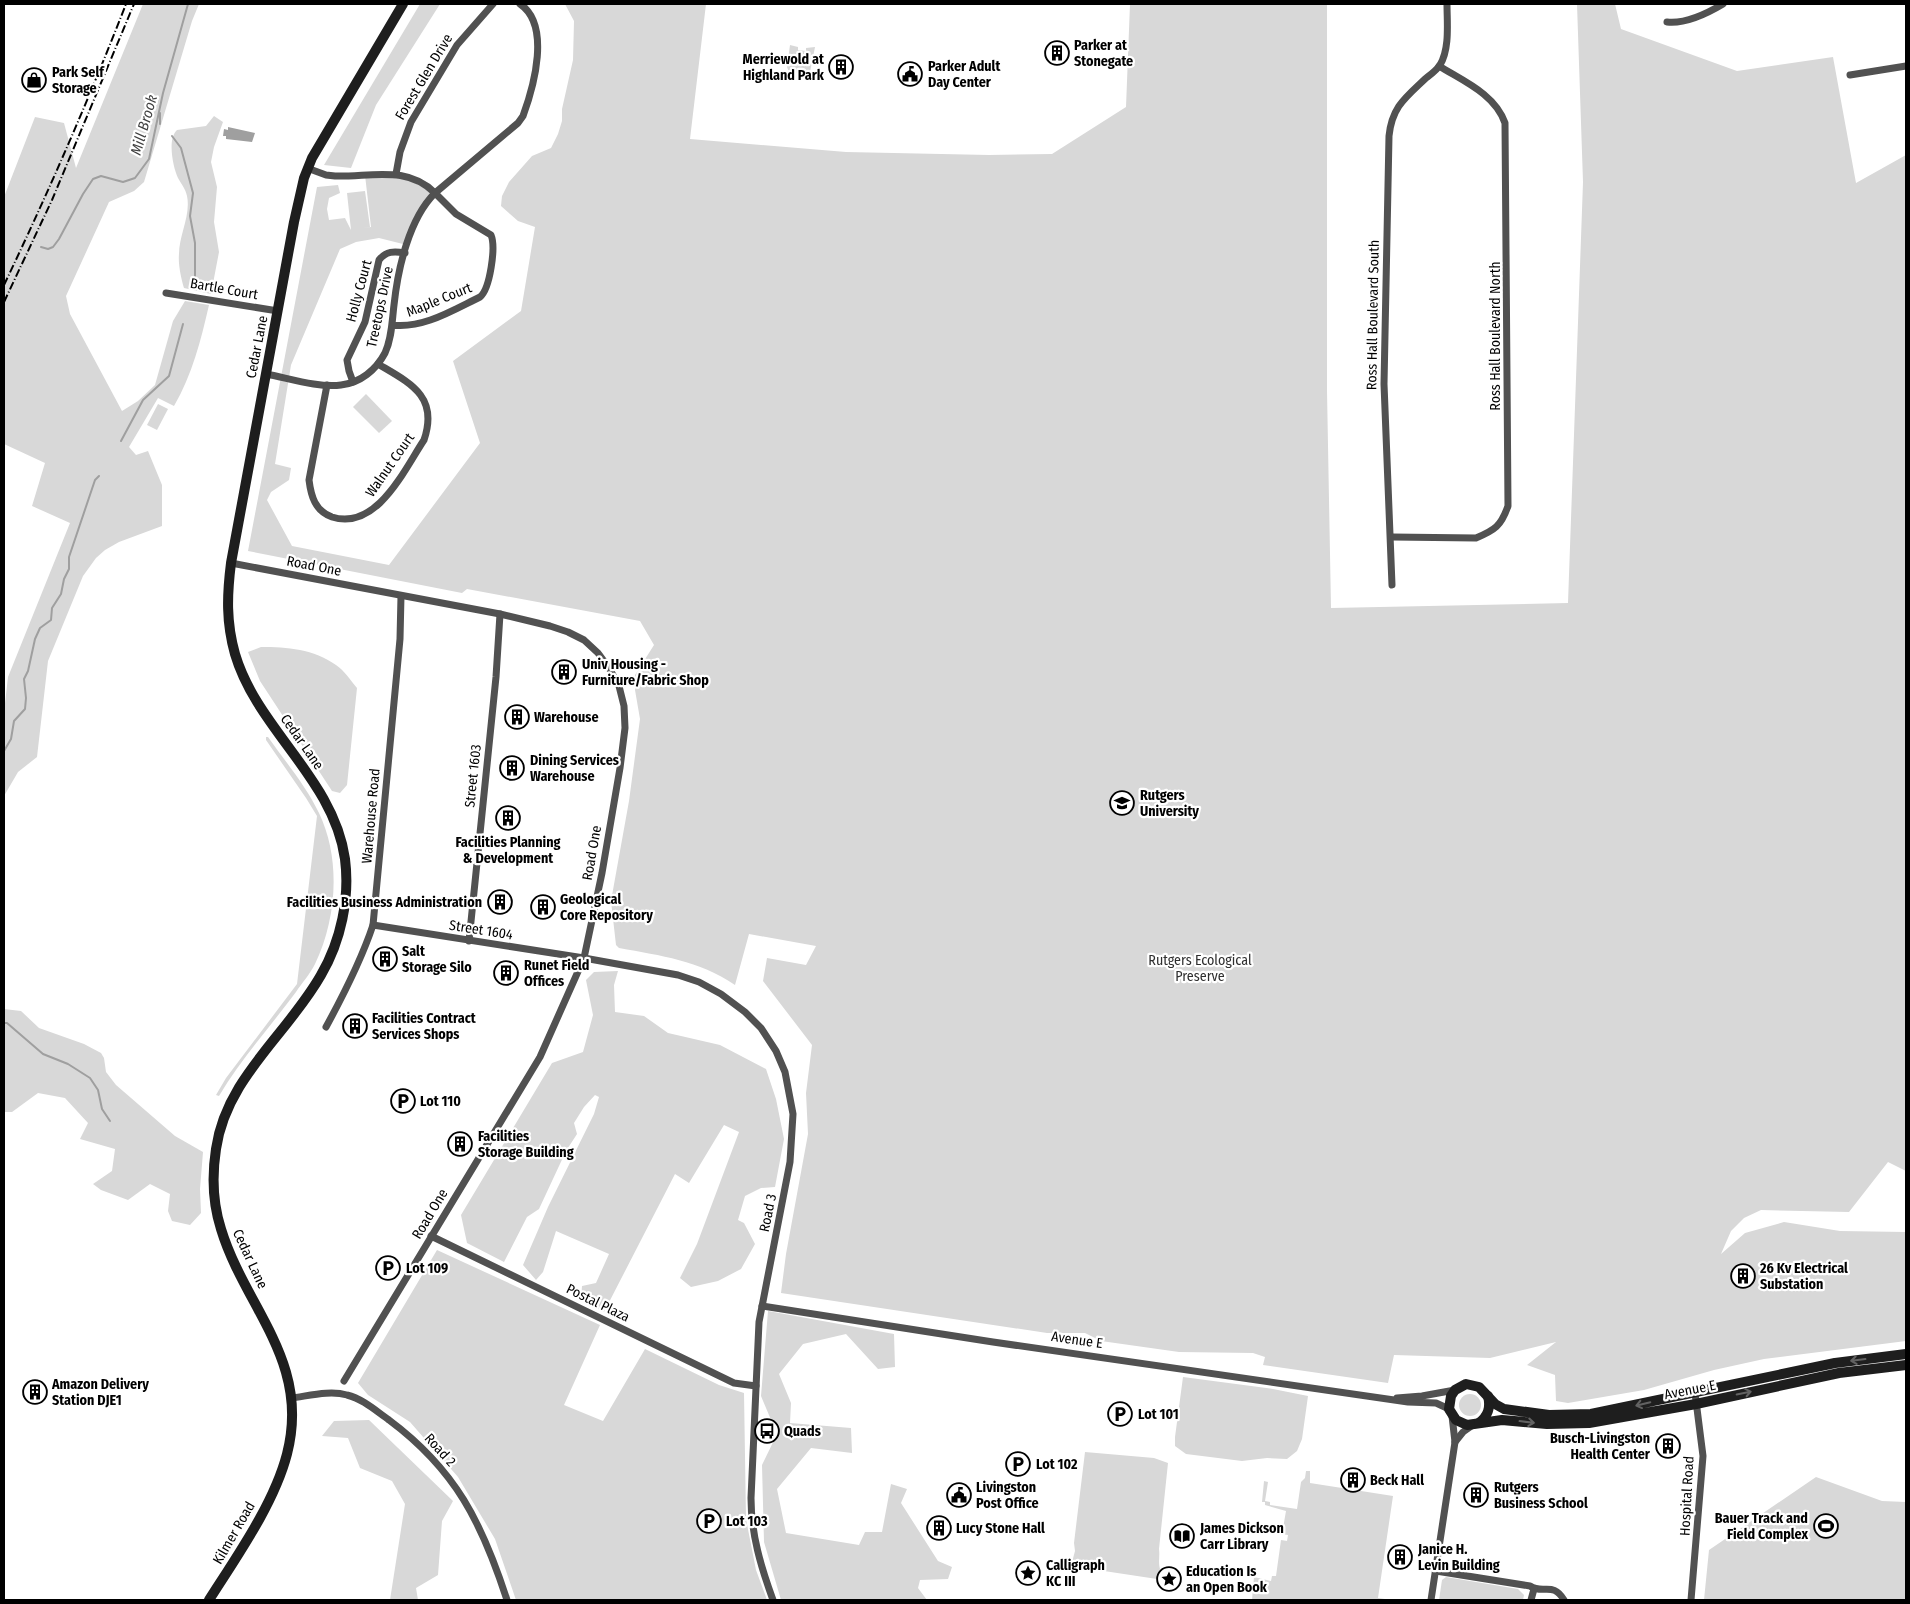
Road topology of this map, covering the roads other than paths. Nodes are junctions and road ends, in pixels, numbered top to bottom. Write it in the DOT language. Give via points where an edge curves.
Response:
graph roads {
  1 [pos="403,4"];
  2 [pos="494,4"];
  3 [pos="520,4"];
  4 [pos="1447,4"];
  5 [pos="1723,4"];
  6 [pos="1667,22"];
  7 [pos="1439,66"];
  8 [pos="1906,66"];
  9 [pos="1850,75"];
  10 [pos="307,168"];
  11 [pos="396,174"];
  12 [pos="435,193"];
  13 [pos="404,253"];
  14 [pos="166,294"];
  15 [pos="278,311"];
  16 [pos="392,325"];
  17 [pos="378,364"];
  18 [pos="266,374"];
  19 [pos="353,382"];
  20 [pos="327,385"];
  21 [pos="1392,537"];
  22 [pos="231,563"];
  23 [pos="1392,585"];
  24 [pos="400,596"];
  25 [pos="500,614"];
  26 [pos="373,925"];
  27 [pos="469,941"];
  28 [pos="584,958"];
  29 [pos="326,1027"];
  30 [pos="431,1236"];
  31 [pos="762,1306"];
  32 [pos="1906,1354"];
  33 [pos="1906,1365"];
  34 [pos="344,1380"];
  35 [pos="756,1386"];
  36 [pos="1454,1390"];
  37 [pos="1694,1393"];
  38 [pos="1488,1396"];
  39 [pos="291,1398"];
  40 [pos="1390,1398"];
  41 [pos="1696,1404"];
  42 [pos="1451,1412"];
  43 [pos="1476,1424"];
  44 [pos="1455,1442"];
  45 [pos="279,1478"];
  46 [pos="1436,1571"];
  47 [pos="1534,1589"];
  48 [pos="210,1600"];
  49 [pos="508,1600"];
  50 [pos="774,1600"];
  51 [pos="1431,1600"];
  52 [pos="1531,1600"];
  53 [pos="1564,1600"];
  54 [pos="1691,1600"];
  1 -- 10 [label="street, Cedar Lane"];
  2 -- 11 [label="street, Forest Glen Drive" via="457,45 412,119 401,146"];
  3 -- 12 [label="street" via="532,17 537,45 536,63 523,116"];
  4 -- 7 [label="street" via="1445,50"];
  5 -- 6 [label="street" via="1675,23"];
  7 -- 21 [label="street, Ross Hall Boulevard South" via="1392,115 1388,136 1384,384"];
  7 -- 21 [label="street, Ross Hall Boulevard North" via="1487,96 1505,123 1508,506 1498,526 1476,538"];
  8 -- 9 [label="street"];
  10 -- 11 [label="street" via="335,176"];
  10 -- 15 [label="street, Cedar Lane"];
  11 -- 12 [label="street" via="416,179"];
  12 -- 13 [label="street, Treetops Drive" via="416,218"];
  12 -- 16 [label="street, Maple Court" via="456,214 490,235 494,248 486,289 480,297 420,324 407,327"];
  13 -- 16 [label="street, Treetops Drive"];
  13 -- 19 [label="street, Holly Court" via="386,253 379,260 367,316 348,360"];
  14 -- 15 [label="street, Bartle Court"];
  15 -- 18 [label="street, Cedar Lane"];
  16 -- 17 [label="street, Treetops Drive" via="385,353"];
  17 -- 19 [label="street, Treetops Drive" via="369,374"];
  17 -- 20 [label="street, Walnut Court" via="412,385 422,396 428,414 427,432 385,499 356,518 325,514 312,496 309,480"];
  18 -- 20 [label="street"];
  18 -- 22 [label="street, Cedar Lane"];
  19 -- 20 [label="street"];
  21 -- 23 [label="street, Ross Hall Boulevard South"];
  22 -- 24 [label="street, Road One"];
  22 -- 39 [label="street, Cedar Lane" via="227,598 236,656 259,704 312,780 326,806 336,826 345,860 344,905 333,951 308,995 238,1088 218,1132 215,1154 215,1202 221,1229 231,1256 280,1352"];
  24 -- 25 [label="street, Road One"];
  24 -- 26 [label="street, Warehouse Road" via="400,639"];
  25 -- 27 [label="street, Street 1603"];
  25 -- 28 [label="street, Road One" via="550,626 584,640 609,668 619,686 624,706 624,736 602,873"];
  26 -- 27 [label="street, Street 1604"];
  26 -- 29 [label="street, Warehouse Road" via="349,984"];
  27 -- 28 [label="street, Street 1604"];
  28 -- 30 [label="street, Road One" via="540,1057"];
  28 -- 31 [label="street, Road 3" via="678,974 699,982 722,994 745,1012 761,1028 776,1051 791,1095 792,1136 786,1189"];
  30 -- 34 [label="street, Road One"];
  30 -- 35 [label="street, Postal Plaza" via="734,1383"];
  31 -- 35 [label="street, Road 3"];
  31 -- 40 [label="street, Avenue E"];
  32 -- 37 [label="street, Avenue E, one-way" via="1835,1363"];
  41 -- 33 [label="street, Avenue E, one-way" via="1840,1373"];
  35 -- 50 [label="street, Road 3" via="751,1514 756,1548"];
  36 -- 38 [label="street, Avenue E" via="1473,1384 1480,1386"];
  36 -- 40 [label="street, Avenue E"];
  36 -- 42 [label="street"];
  37 -- 38 [label="street, Avenue E, one-way" via="1608,1411 1549,1416 1504,1409"];
  37 -- 41 [label="street, Hospital Road"];
  38 -- 43 [label="street" via="1490,1408"];
  39 -- 45 [label="street, Cedar Lane" via="289,1444"];
  39 -- 49 [label="street, Road 2" via="345,1394 358,1398 412,1437 443,1470 474,1516"];
  40 -- 42 [label="street, Avenue E" via="1436,1403"];
  43 -- 41 [label="street, Avenue E, one-way" via="1502,1420 1589,1424"];
  41 -- 54 [label="street, Hospital Road" via="1703,1456"];
  42 -- 43 [label="street, Avenue E" via="1461,1423"];
  42 -- 44 [label="street"];
  43 -- 44 [label="street" via="1466,1429"];
  44 -- 46 [label="street"];
  45 -- 48 [label="street, Kilmer Road"];
  46 -- 47 [label="street"];
  46 -- 51 [label="street"];
  47 -- 52 [label="street"];
  47 -- 53 [label="street" via="1551,1588"];
}
